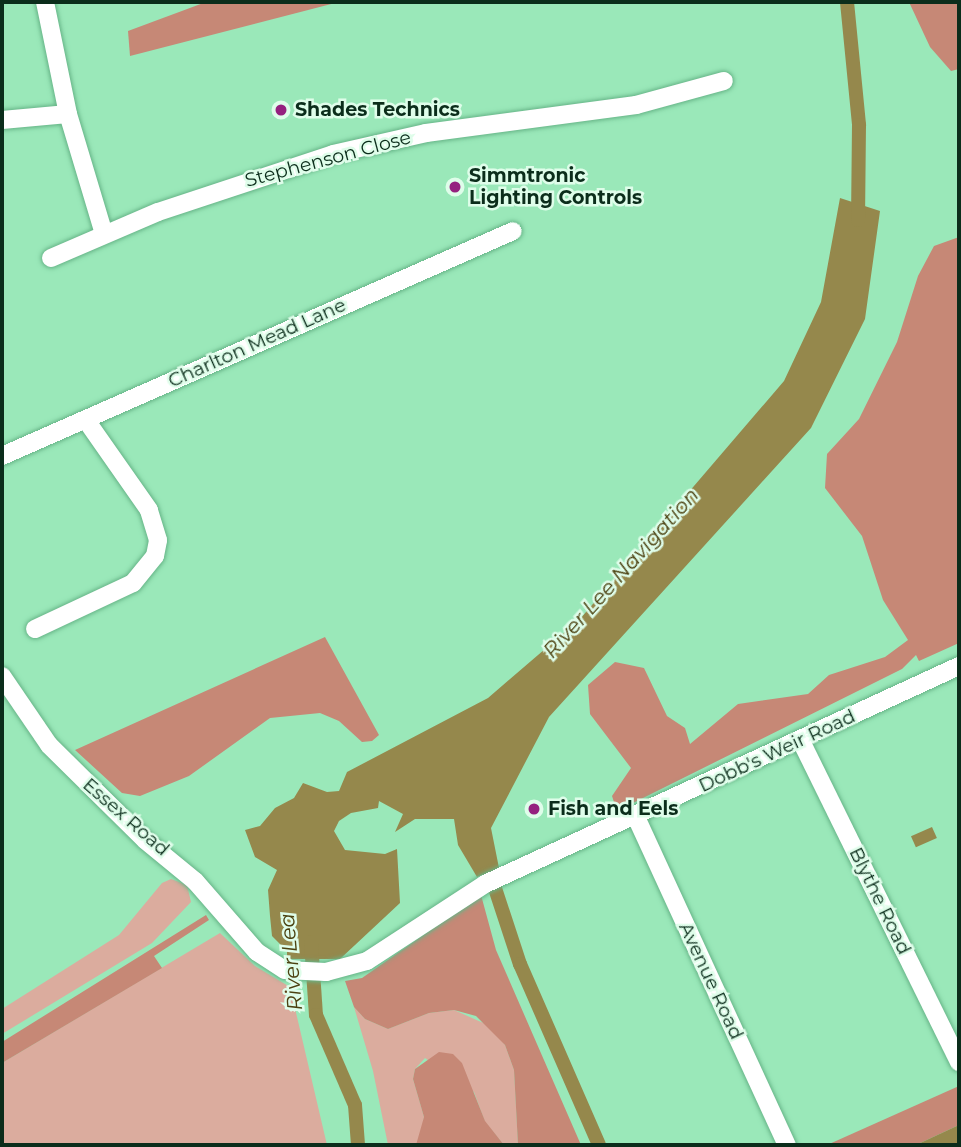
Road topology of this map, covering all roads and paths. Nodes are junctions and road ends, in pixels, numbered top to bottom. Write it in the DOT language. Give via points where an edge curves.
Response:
graph roads {
  1 [pos="45,2"];
  2 [pos="724,81"];
  3 [pos="68,114"];
  4 [pos="2,120"];
  5 [pos="513,231"];
  6 [pos="104,234"];
  7 [pos="51,258"];
  8 [pos="86,420"];
  9 [pos="2,456"];
  10 [pos="35,629"];
  11 [pos="957,672"];
  12 [pos="2,676"];
  13 [pos="801,741"];
  14 [pos="636,817"];
  15 [pos="257,953"];
  16 [pos="959,1062"];
  17 [pos="787,1145"];
  1 -- 3 [label="street"];
  2 -- 6 [label="street, Stephenson Close" via="636,105 393,139 227,188"];
  3 -- 4 [label="street"];
  3 -- 6 [label="street"];
  5 -- 8 [label="street, Charlton Mead Lane"];
  6 -- 7 [label="street, Stephenson Close"];
  8 -- 9 [label="street, Charlton Mead Lane"];
  8 -- 10 [label="street" via="149,510 158,540 155,556 133,583"];
  11 -- 13 [label="street, Dobb's Weir Road"];
  12 -- 15 [label="street, Essex Road" via="49,745 145,839 169,855"];
  13 -- 14 [label="street, Dobb's Weir Road"];
  13 -- 16 [label="street, Blythe Road"];
  14 -- 15 [label="street, Dobb's Weir Road" via="481,886 367,961 343,969 285,970"];
  14 -- 17 [label="street, Avenue Road"];
}
